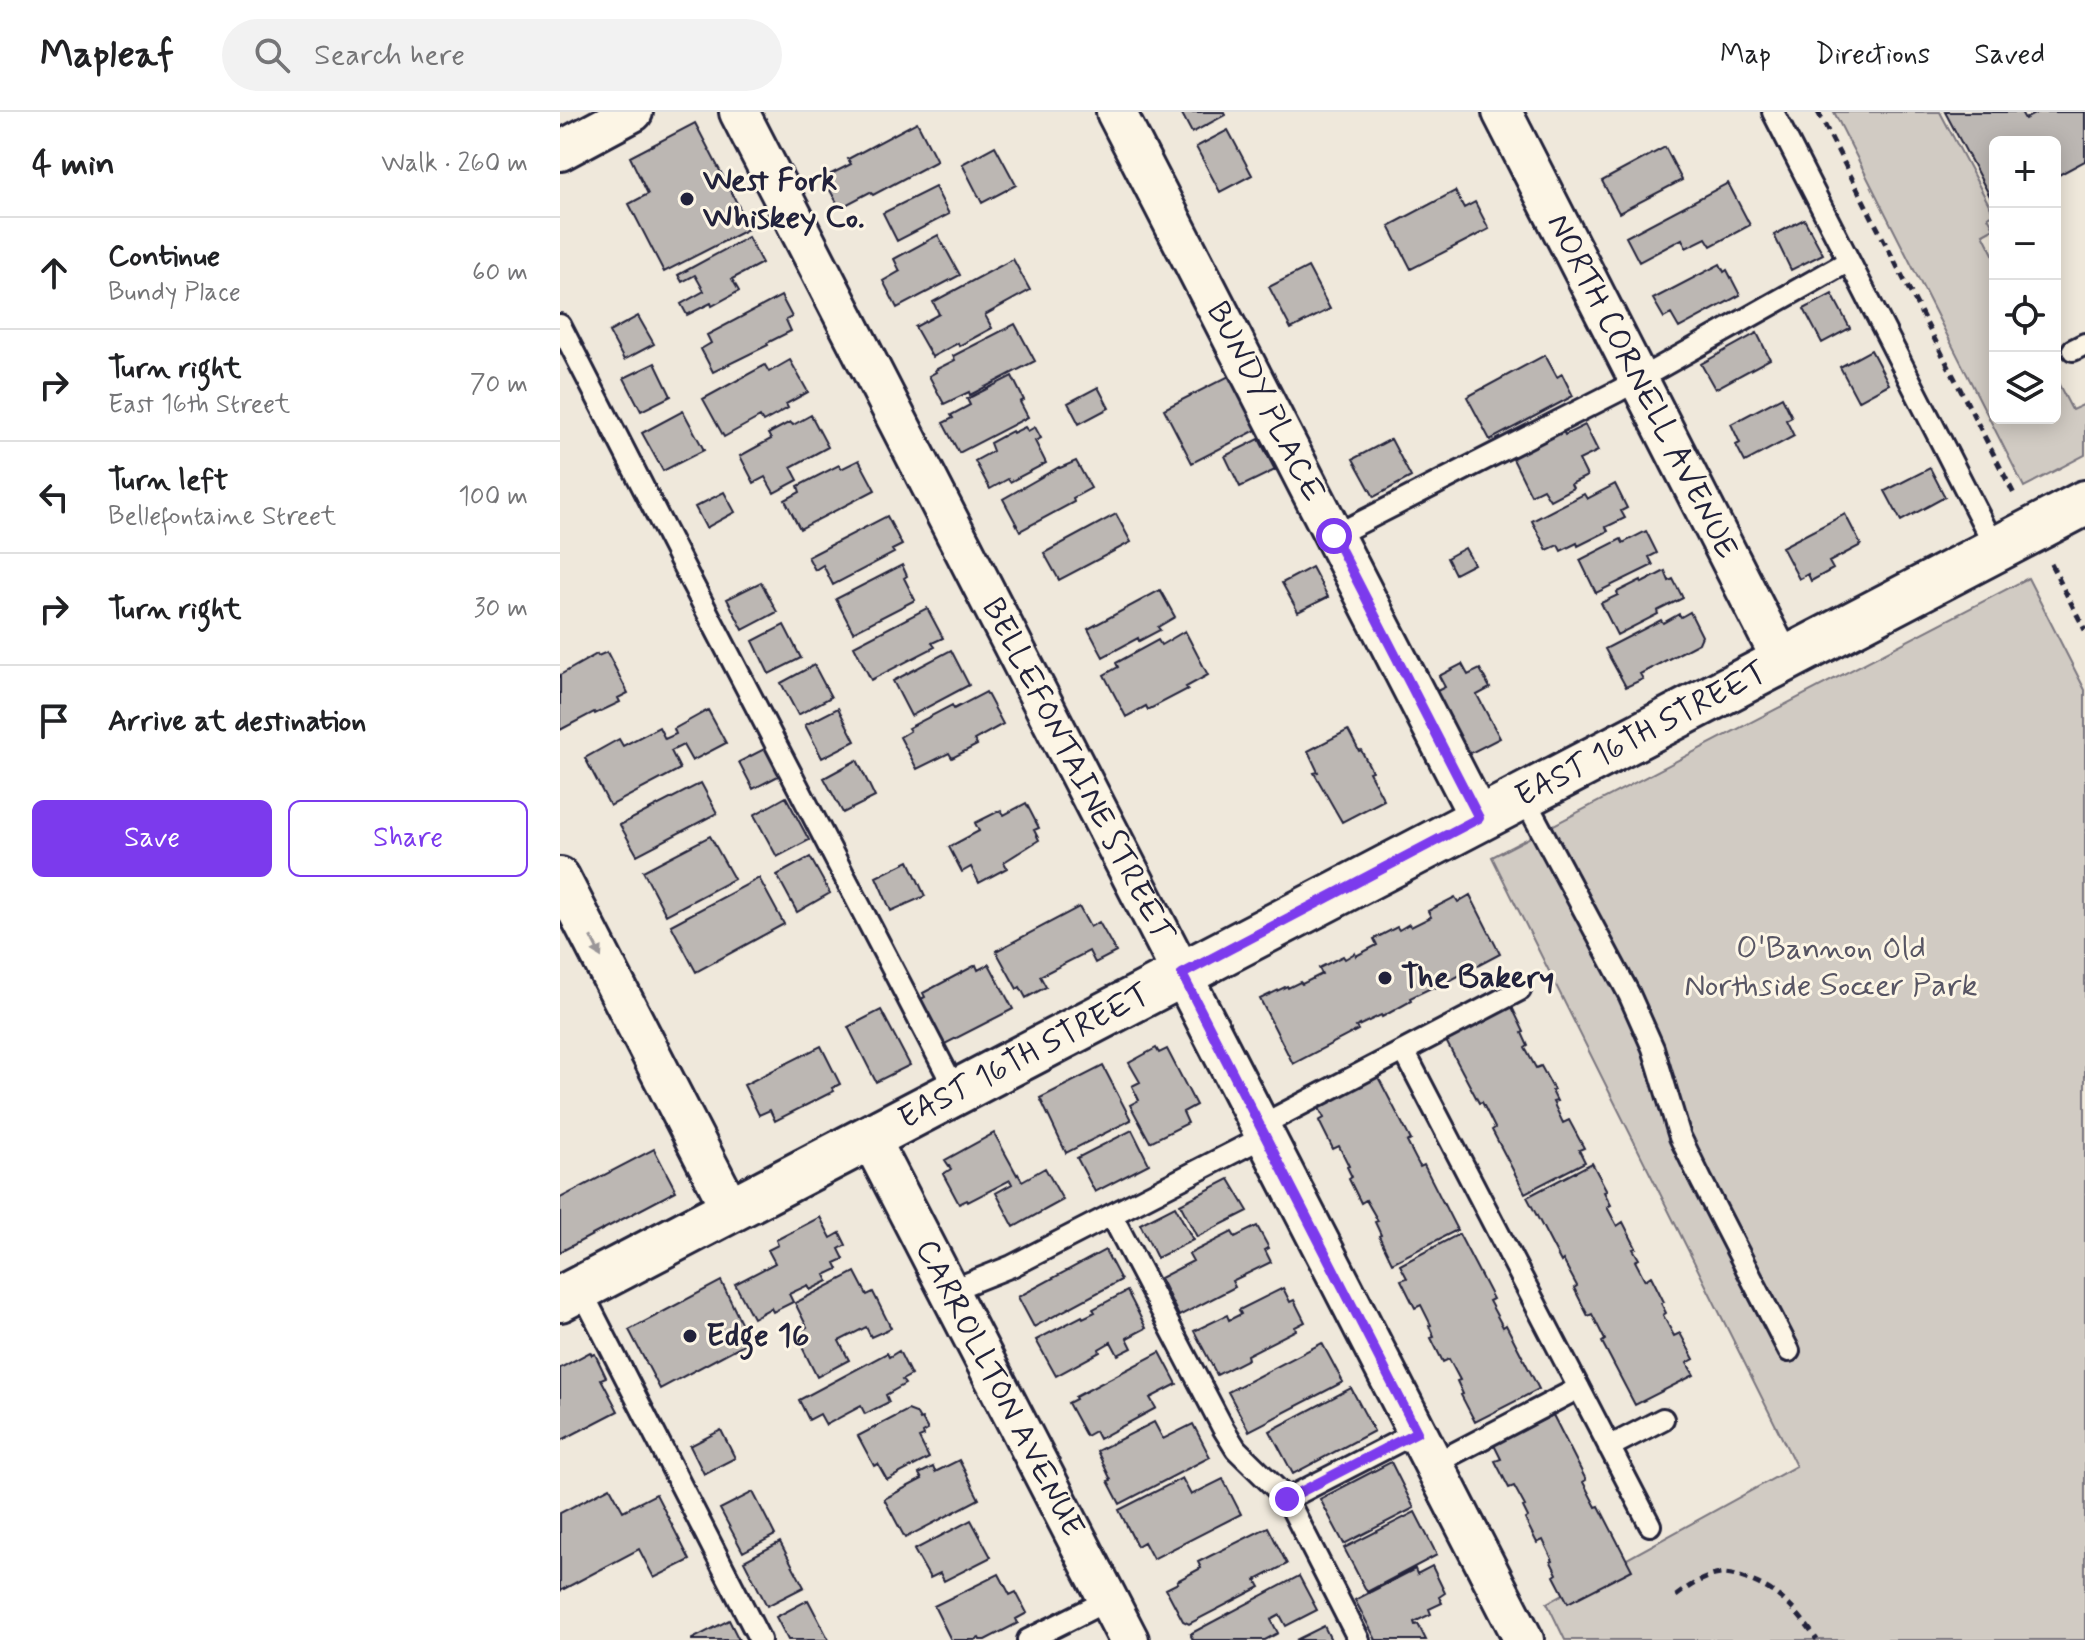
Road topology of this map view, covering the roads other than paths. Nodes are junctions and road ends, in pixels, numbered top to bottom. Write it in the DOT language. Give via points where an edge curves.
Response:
graph roads {
  1 [pos="633,112"];
  2 [pos="739,112"];
  3 [pos="1116,112"];
  4 [pos="1502,112"];
  5 [pos="1773,112"];
  6 [pos="560,151"];
  7 [pos="1849,261"];
  8 [pos="560,325"];
  9 [pos="1639,380"];
  10 [pos="2085,503"];
  11 [pos="1334,536"];
  12 [pos="1996,549"];
  13 [pos="1782,661"];
  14 [pos="1523,796"];
  15 [pos="1479,818"];
  16 [pos="560,877"];
  17 [pos="1182,974"];
  18 [pos="1520,990"];
  19 [pos="1404,1051"];
  20 [pos="956,1091"];
  21 [pos="1262,1131"];
  22 [pos="869,1136"];
  23 [pos="730,1208"];
  24 [pos="1112,1216"];
  25 [pos="949,1291"];
  26 [pos="570,1293"];
  27 [pos="1789,1351"];
  28 [pos="1579,1388"];
  29 [pos="1663,1419"];
  30 [pos="1609,1447"];
  31 [pos="1426,1448"];
  32 [pos="1287,1499"];
  33 [pos="1650,1525"];
  34 [pos="1108,1600"];
  35 [pos="760,1640"];
  36 [pos="1028,1640"];
  37 [pos="1129,1640"];
  38 [pos="1359,1640"];
  39 [pos="1524,1640"];
  1 -- 6 [label="street"];
  2 -- 17 [label="street, BELLEFONTAINE STREET"];
  3 -- 11 [label="street, BUNDY PLACE"];
  4 -- 9 [label="street, NORTH CORNELL AVENUE"];
  5 -- 7 [label="lane"];
  7 -- 9 [label="lane"];
  7 -- 12 [label="lane"];
  8 -- 20 [label="lane"];
  9 -- 11 [label="lane"];
  9 -- 13 [label="street, NORTH CORNELL AVENUE"];
  10 -- 12 [label="main road, EAST 16TH STREET"];
  11 -- 15 [label="street, BUNDY PLACE"];
  12 -- 13 [label="main road, EAST 16TH STREET"];
  13 -- 14 [label="main road, EAST 16TH STREET"];
  14 -- 15 [label="main road, EAST 16TH STREET"];
  14 -- 27 [label="lane" via="1629,994 1653,1048 1680,1137"];
  15 -- 17 [label="main road, EAST 16TH STREET"];
  16 -- 23 [label="street, one-way"];
  17 -- 20 [label="main road, EAST 16TH STREET"];
  17 -- 21 [label="street, BELLEFONTAINE STREET"];
  18 -- 19 [label="lane"];
  19 -- 21 [label="lane"];
  19 -- 28 [label="lane"];
  20 -- 22 [label="main road, EAST 16TH STREET"];
  21 -- 24 [label="lane"];
  21 -- 31 [label="street, BELLEFONTAINE STREET"];
  22 -- 23 [label="main road, EAST 16TH STREET"];
  22 -- 25 [label="street, CARROLLTON AVENUE"];
  23 -- 26 [label="main road, EAST 16TH STREET"];
  24 -- 25 [label="lane"];
  24 -- 32 [label="lane" via="1236,1449"];
  25 -- 34 [label="street, CARROLLTON AVENUE"];
  26 -- 35 [label="lane"];
  28 -- 30 [label="lane"];
  28 -- 31 [label="lane"];
  29 -- 30 [label="lane"];
  30 -- 33 [label="lane"];
  31 -- 32 [label="lane"];
  31 -- 39 [label="street, BELLEFONTAINE STREET"];
  32 -- 38 [label="lane"];
  34 -- 36 [label="lane"];
  34 -- 37 [label="street, CARROLLTON AVENUE"];
}
